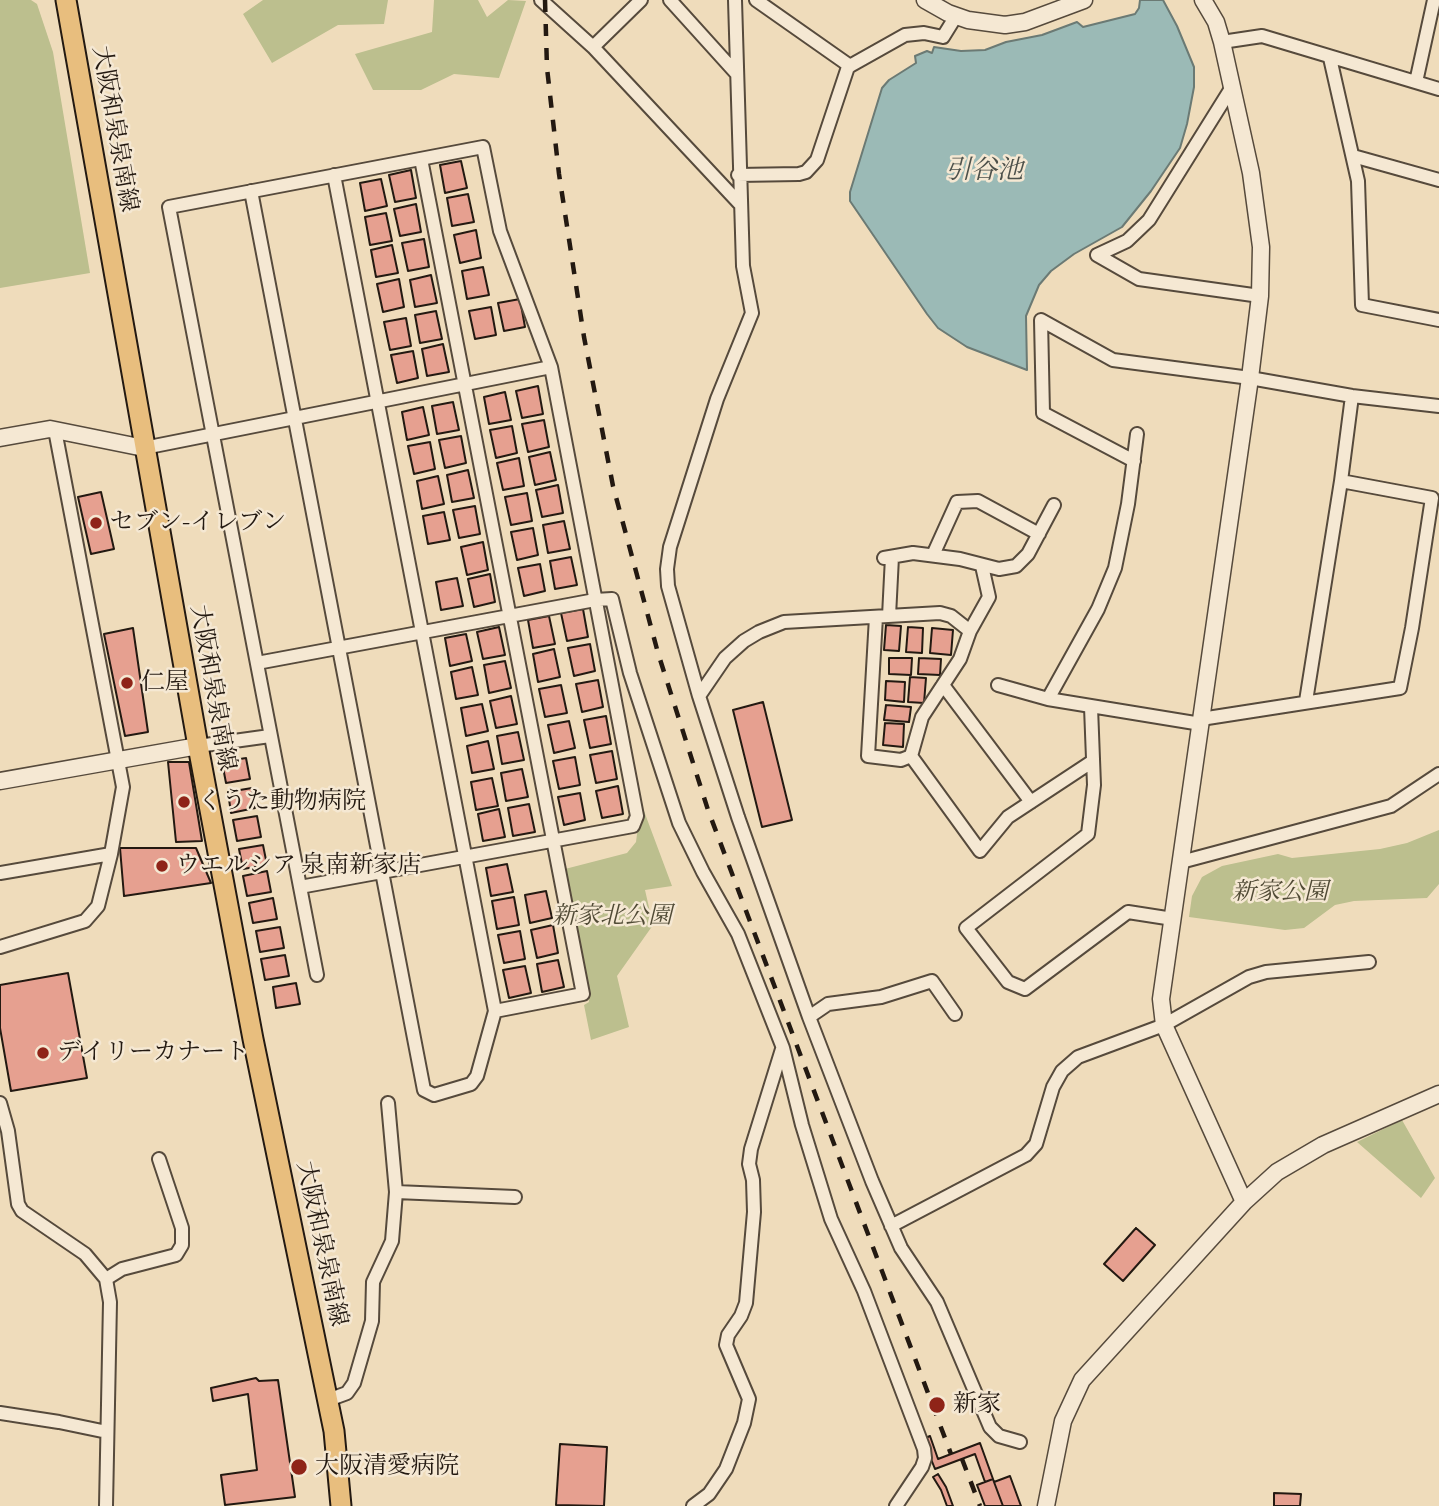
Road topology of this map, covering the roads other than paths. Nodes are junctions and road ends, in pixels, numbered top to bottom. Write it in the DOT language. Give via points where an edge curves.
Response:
graph roads {
  1 [pos="66,0"];
  2 [pos="541,0"];
  3 [pos="641,0"];
  4 [pos="670,0"];
  5 [pos="735,0"];
  6 [pos="756,0"];
  7 [pos="925,0"];
  8 [pos="1083,0"];
  9 [pos="1203,0"];
  10 [pos="1434,0"];
  11 [pos="1061,4"];
  12 [pos="956,16"];
  13 [pos="1222,43"];
  14 [pos="593,47"];
  15 [pos="1330,58"];
  16 [pos="850,66"];
  17 [pos="736,73"];
  18 [pos="1416,82"];
  19 [pos="1232,88"];
  20 [pos="1439,89"];
  21 [pos="1353,156"];
  22 [pos="421,159"];
  23 [pos="738,175"];
  24 [pos="334,176"];
  25 [pos="1439,180"];
  26 [pos="251,191"];
  27 [pos="739,203"];
  28 [pos="1260,296"];
  29 [pos="1439,320"];
  30 [pos="551,367"];
  31 [pos="1250,378"];
  32 [pos="464,384"];
  33 [pos="1352,396"];
  34 [pos="378,402"];
  35 [pos="1439,406"];
  36 [pos="295,418"];
  37 [pos="55,430"];
  38 [pos="1137,434"];
  39 [pos="213,435"];
  40 [pos="0,438"];
  41 [pos="144,448"];
  42 [pos="1134,461"];
  43 [pos="1340,481"];
  44 [pos="1054,505"];
  45 [pos="1039,534"];
  46 [pos="933,555"];
  47 [pos="982,566"];
  48 [pos="595,600"];
  49 [pos="509,616"];
  50 [pos="882,617"];
  51 [pos="970,631"];
  52 [pos="423,632"];
  53 [pos="339,648"];
  54 [pos="257,663"];
  55 [pos="943,685"];
  56 [pos="998,685"];
  57 [pos="699,696"];
  58 [pos="1048,699"];
  59 [pos="1306,701"];
  60 [pos="1091,708"];
  61 [pos="1201,721"];
  62 [pos="270,736"];
  63 [pos="198,746"];
  64 [pos="911,756"];
  65 [pos="117,761"];
  66 [pos="1093,761"];
  67 [pos="1439,774"];
  68 [pos="0,781"];
  69 [pos="1031,802"];
  70 [pos="552,841"];
  71 [pos="111,854"];
  72 [pos="467,856"];
  73 [pos="1181,862"];
  74 [pos="382,872"];
  75 [pos="0,873"];
  76 [pos="300,887"];
  77 [pos="1173,919"];
  78 [pos="0,947"];
  79 [pos="1369,962"];
  80 [pos="317,975"];
  81 [pos="495,1011"];
  82 [pos="955,1014"];
  83 [pos="808,1017"];
  84 [pos="1164,1026"];
  85 [pos="783,1048"];
  86 [pos="1439,1094"];
  87 [pos="0,1103"];
  88 [pos="388,1103"];
  89 [pos="159,1159"];
  90 [pos="396,1192"];
  91 [pos="515,1197"];
  92 [pos="1244,1202"];
  93 [pos="891,1226"];
  94 [pos="106,1279"];
  95 [pos="328,1400"];
  96 [pos="0,1413"];
  97 [pos="107,1432"];
  98 [pos="1020,1442"];
  99 [pos="106,1506"];
  100 [pos="341,1506"];
  101 [pos="693,1506"];
  102 [pos="895,1506"];
  103 [pos="1046,1506"];
  1 -- 41 [label="main road, 大阪和泉泉南線"];
  2 -- 14 [label="street"];
  3 -- 14 [label="street"];
  4 -- 17 [label="street"];
  5 -- 17 [label="street"];
  6 -- 16 [label="street"];
  7 -- 12 [label="street"];
  8 -- 11 [label="street"];
  9 -- 13 [label="street"];
  10 -- 18 [label="street"];
  11 -- 12 [label="street" via="1025,22 1004,25"];
  12 -- 16 [label="street" via="943,37 905,35"];
  13 -- 15 [label="street" via="1262,36"];
  13 -- 19 [label="street"];
  14 -- 27 [label="street"];
  15 -- 18 [label="street"];
  15 -- 21 [label="street"];
  16 -- 23 [label="street" via="817,160 806,172"];
  17 -- 23 [label="street"];
  18 -- 20 [label="street"];
  19 -- 28 [label="street" via="1257,211"];
  19 -- 28 [label="street" via="1149,220 1127,241 1097,255 1139,279"];
  21 -- 25 [label="street"];
  21 -- 29 [label="street" via="1362,305"];
  22 -- 24 [label="street"];
  22 -- 30 [label="street" via="483,148 500,231"];
  22 -- 32 [label="street"];
  23 -- 27 [label="street"];
  24 -- 26 [label="street"];
  24 -- 34 [label="street"];
  26 -- 36 [label="street"];
  26 -- 39 [label="street" via="169,207"];
  27 -- 57 [label="street" via="752,313 717,399 667,569"];
  28 -- 31 [label="street"];
  30 -- 32 [label="street"];
  30 -- 48 [label="street"];
  31 -- 33 [label="street"];
  31 -- 42 [label="street" via="1113,360 1041,320 1043,413"];
  31 -- 61 [label="street"];
  32 -- 34 [label="street"];
  32 -- 49 [label="street"];
  33 -- 35 [label="street"];
  33 -- 43 [label="street"];
  34 -- 36 [label="street"];
  34 -- 52 [label="street"];
  36 -- 39 [label="street"];
  36 -- 53 [label="street"];
  37 -- 40 [label="street"];
  37 -- 41 [label="street"];
  37 -- 65 [label="street"];
  38 -- 42 [label="street"];
  39 -- 41 [label="street"];
  39 -- 54 [label="street"];
  41 -- 63 [label="main road, 大阪和泉泉南線"];
  42 -- 58 [label="street" via="1115,568"];
  43 -- 59 [label="street"];
  43 -- 59 [label="street" via="1432,498 1418,592 1400,688"];
  44 -- 45 [label="street"];
  45 -- 46 [label="street" via="978,500 957,502"];
  45 -- 47 [label="street" via="1016,566"];
  46 -- 47 [label="street"];
  46 -- 50 [label="street" via="888,558"];
  47 -- 51 [label="street" via="989,597"];
  48 -- 49 [label="street"];
  48 -- 70 [label="street" via="637,816 633,826"];
  48 -- 85 [label="street" via="612,599 630,673 679,823 738,934"];
  49 -- 52 [label="street"];
  49 -- 70 [label="street"];
  50 -- 51 [label="street" via="940,613"];
  50 -- 57 [label="street" via="784,622 759,632 725,658"];
  50 -- 64 [label="street" via="868,756 901,760"];
  51 -- 55 [label="street" via="960,659"];
  52 -- 53 [label="street"];
  52 -- 72 [label="street"];
  53 -- 54 [label="street"];
  53 -- 74 [label="street"];
  54 -- 62 [label="street"];
  55 -- 64 [label="street" via="922,717"];
  55 -- 69 [label="street"];
  56 -- 58 [label="street"];
  57 -- 83 [label="street"];
  58 -- 60 [label="street"];
  59 -- 61 [label="street"];
  60 -- 61 [label="street"];
  60 -- 66 [label="street"];
  61 -- 73 [label="street"];
  62 -- 63 [label="street"];
  62 -- 76 [label="street"];
  63 -- 65 [label="street"];
  63 -- 95 [label="main road, 大阪和泉泉南線"];
  64 -- 69 [label="street" via="980,851 1009,817"];
  65 -- 68 [label="street"];
  65 -- 71 [label="street" via="123,787"];
  66 -- 69 [label="street"];
  66 -- 77 [label="street" via="1087,834 966,928 1007,982 1026,989 1128,912"];
  67 -- 73 [label="street" via="1391,806"];
  70 -- 72 [label="street"];
  70 -- 81 [label="street" via="583,994"];
  71 -- 75 [label="street"];
  71 -- 78 [label="street" via="98,905 85,921"];
  72 -- 74 [label="street"];
  72 -- 81 [label="street"];
  73 -- 77 [label="street"];
  74 -- 76 [label="street"];
  74 -- 81 [label="street" via="424,1090 434,1096 471,1084"];
  76 -- 80 [label="street"];
  77 -- 84 [label="street" via="1161,999"];
  79 -- 84 [label="street" via="1249,977"];
  82 -- 83 [label="street" via="932,981 881,997 828,1004"];
  83 -- 93 [label="street"];
  84 -- 92 [label="street"];
  84 -- 93 [label="street" via="1078,1057 1053,1087 1036,1144 1026,1155"];
  85 -- 101 [label="street" via="751,1149 754,1212 746,1303 726,1345 749,1399 726,1469 709,1494"];
  85 -- 102 [label="street" via="831,1219 864,1291 924,1449 922,1467"];
  86 -- 92 [label="street" via="1323,1145 1277,1172"];
  87 -- 94 [label="street" via="22,1211 85,1254"];
  88 -- 90 [label="street"];
  89 -- 94 [label="street" via="182,1228 182,1245 176,1255 122,1269"];
  90 -- 91 [label="street"];
  90 -- 95 [label="street" via="391,1241 373,1282 372,1321 354,1383 347,1393"];
  92 -- 103 [label="street" via="1082,1380 1063,1421"];
  93 -- 98 [label="street" via="937,1302 989,1427 999,1436"];
  94 -- 97 [label="street" via="110,1302"];
  95 -- 100 [label="main road, 大阪和泉泉南線"];
  96 -- 97 [label="street"];
  97 -- 99 [label="street"];
}
